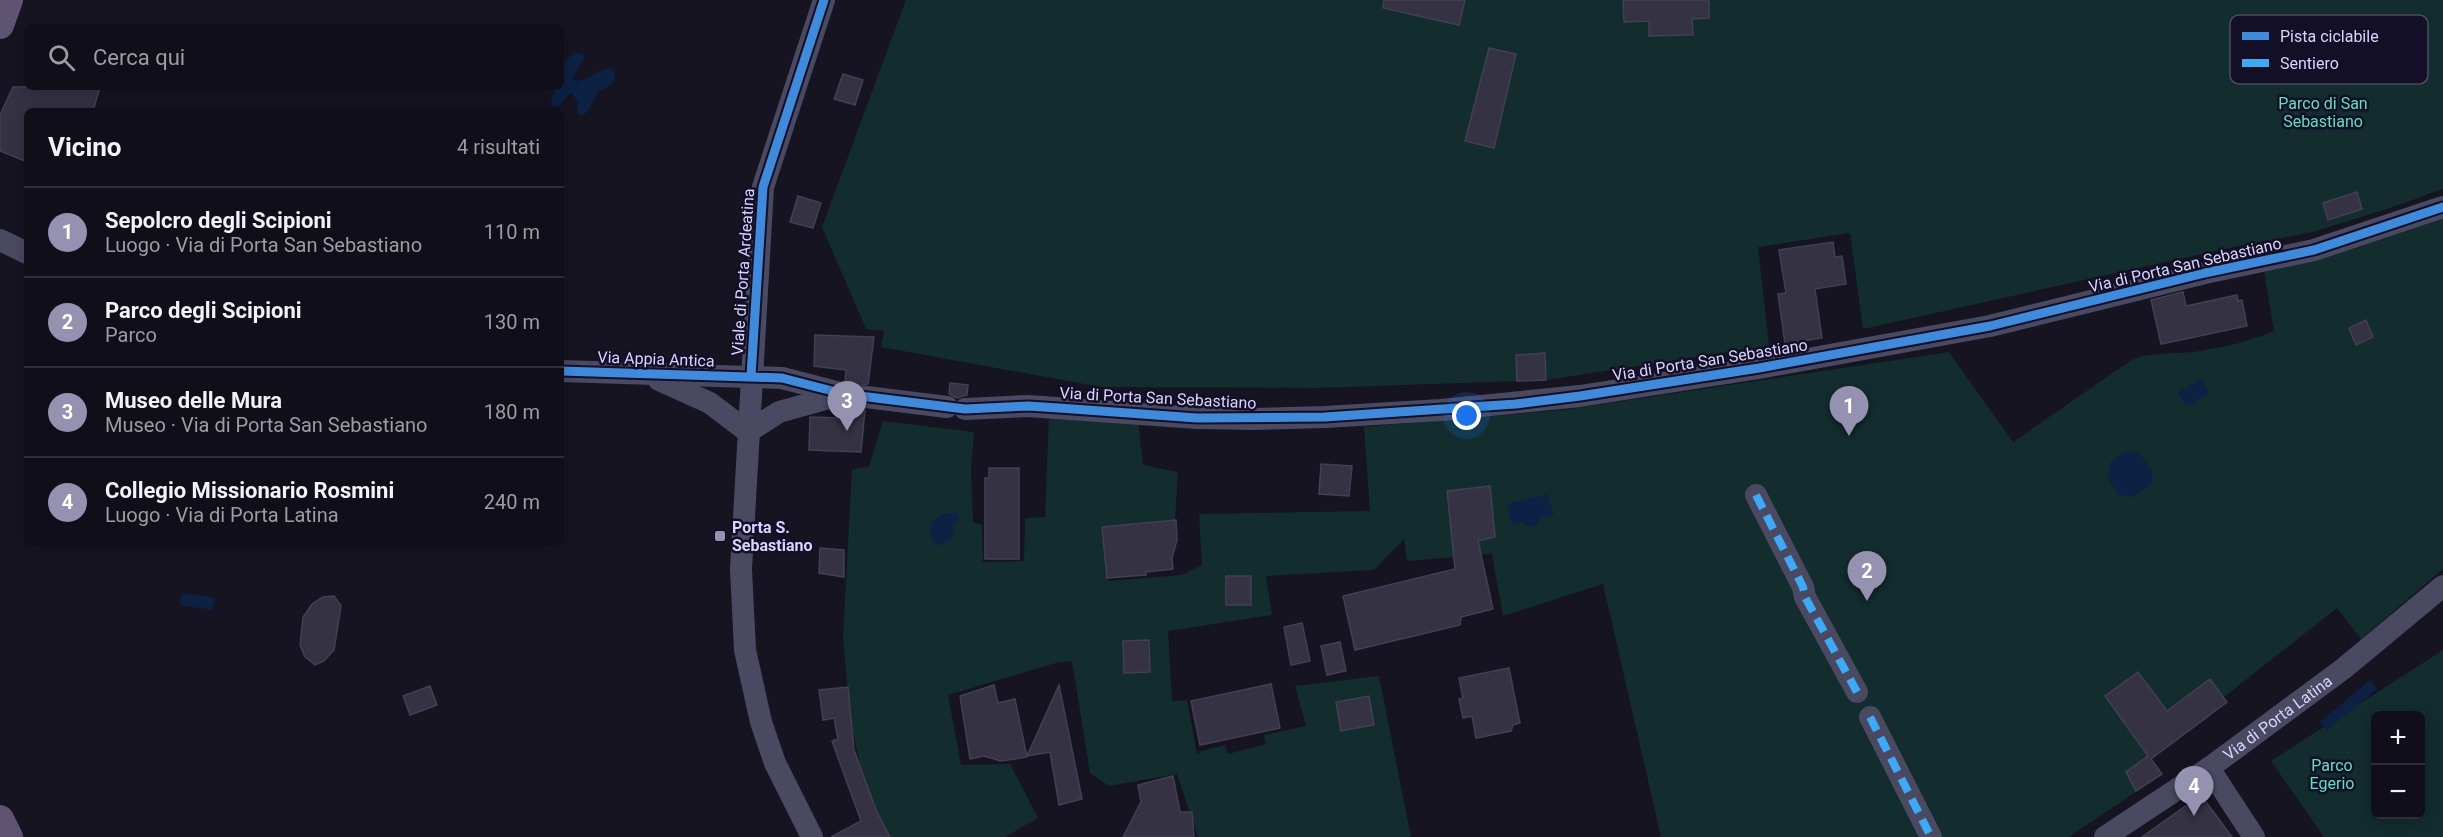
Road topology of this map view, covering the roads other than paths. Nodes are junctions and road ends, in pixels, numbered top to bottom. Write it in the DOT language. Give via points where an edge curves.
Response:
graph roads {
  1 [pos="9,0"];
  2 [pos="824,0"];
  3 [pos="0,25"];
  4 [pos="2443,207"];
  5 [pos="0,240"];
  6 [pos="24,252"];
  7 [pos="564,371"];
  8 [pos="646,375"];
  9 [pos="751,376"];
  10 [pos="855,396"];
  11 [pos="748,432"];
  12 [pos="1756,495"];
  13 [pos="2443,586"];
  14 [pos="1857,692"];
  15 [pos="1870,717"];
  16 [pos="2209,768"];
  17 [pos="0,819"];
  18 [pos="9,837"];
  19 [pos="812,837"];
  20 [pos="1931,837"];
  21 [pos="2105,837"];
  22 [pos="2254,837"];
  1 -- 3 [label="main road"];
  2 -- 9 [label="street, Viale di Porta Ardeatina" via="763,187"];
  4 -- 10 [label="street, Via di Porta San Sebastiano" via="2314,250 1990,326 1580,396 1441,410 1267,419 1028,406 956,408"];
  5 -- 6 [label="street"];
  7 -- 8 [label="street, Via Appia Antica"];
  8 -- 9 [label="street, Via Appia Antica"];
  8 -- 11 [label="street" via="710,403"];
  9 -- 10 [label="street, Via di Porta San Sebastiano" via="791,380"];
  9 -- 11 [label="street, Viale di Porta Ardeatina"];
  10 -- 11 [label="street, Via di Porta San Sebastiano" via="779,412"];
  11 -- 19 [label="street, Viale di Porta Ardeatina" via="741,569 749,677 768,744"];
  12 -- 14 [label="street"];
  13 -- 16 [label="street, Via di Porta Latina" via="2343,669"];
  15 -- 20 [label="street"];
  16 -- 21 [label="street, Via di Porta Latina"];
  16 -- 22 [label="street"];
  17 -- 18 [label="main road"];
}
